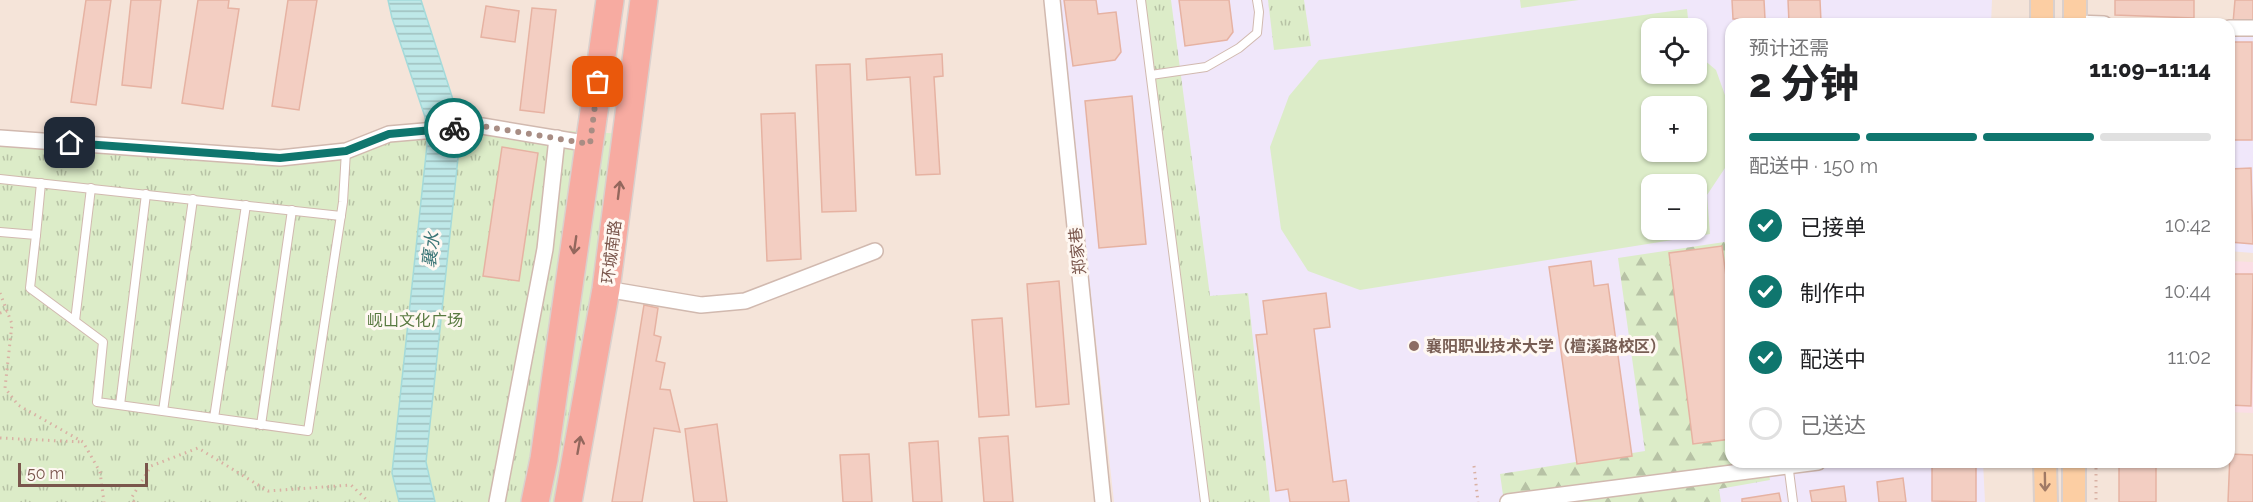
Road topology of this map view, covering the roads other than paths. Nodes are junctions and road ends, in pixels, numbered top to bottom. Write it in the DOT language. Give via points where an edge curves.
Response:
graph roads {
  1 [pos="610,0"];
  2 [pos="644,0"];
  3 [pos="1052,0"];
  4 [pos="1141,0"];
  5 [pos="1257,0"];
  6 [pos="2042,0"];
  7 [pos="2075,0"];
  8 [pos="2042,18"];
  9 [pos="2075,18"];
  10 [pos="2235,28"];
  11 [pos="2253,28"];
  12 [pos="1151,75"];
  13 [pos="0,138"];
  14 [pos="557,138"];
  15 [pos="590,144"];
  16 [pos="346,151"];
  17 [pos="0,178"];
  18 [pos="41,183"];
  19 [pos="91,188"];
  20 [pos="146,194"];
  21 [pos="193,200"];
  22 [pos="246,205"];
  23 [pos="292,210"];
  24 [pos="340,216"];
  25 [pos="0,232"];
  26 [pos="36,235"];
  27 [pos="874,251"];
  28 [pos="606,289"];
  29 [pos="75,321"];
  30 [pos="120,405"];
  31 [pos="163,411"];
  32 [pos="214,418"];
  33 [pos="261,424"];
  34 [pos="1759,468"];
  35 [pos="1789,468"];
  36 [pos="2045,468"];
  37 [pos="2074,468"];
  38 [pos="496,502"];
  39 [pos="535,502"];
  40 [pos="568,502"];
  41 [pos="1103,502"];
  42 [pos="1205,502"];
  43 [pos="1508,502"];
  44 [pos="1793,502"];
  45 [pos="2046,502"];
  46 [pos="2074,502"];
  1 -- 15 [label="highway"];
  28 -- 2 [label="highway, 环城南路, one-way"];
  3 -- 41 [label="street, 郑家巷"];
  4 -- 12 [label="lane"];
  5 -- 12 [label="lane" via="1257,33 1239,48 1206,67"];
  6 -- 8 [label="main road"];
  7 -- 9 [label="main road"];
  10 -- 11 [label="street"];
  12 -- 42 [label="lane"];
  13 -- 16 [label="street" via="280,158"];
  14 -- 15 [label="street"];
  14 -- 16 [label="street" via="482,126 389,134"];
  14 -- 38 [label="street" via="545,249"];
  15 -- 39 [label="highway, one-way"];
  16 -- 24 [label="lane"];
  17 -- 18 [label="lane"];
  18 -- 19 [label="lane"];
  18 -- 26 [label="lane"];
  19 -- 20 [label="lane"];
  19 -- 29 [label="lane"];
  20 -- 21 [label="lane"];
  20 -- 30 [label="lane"];
  21 -- 22 [label="lane"];
  21 -- 31 [label="lane"];
  22 -- 23 [label="lane"];
  22 -- 32 [label="lane"];
  23 -- 24 [label="lane"];
  23 -- 33 [label="lane"];
  24 -- 33 [label="lane" via="308,431"];
  25 -- 26 [label="lane"];
  26 -- 29 [label="lane" via="30,288"];
  27 -- 28 [label="street" via="745,301 701,305"];
  40 -- 28 [label="highway, 环城南路, one-way"];
  29 -- 30 [label="lane" via="103,342 97,402"];
  30 -- 31 [label="lane"];
  31 -- 32 [label="lane"];
  32 -- 33 [label="lane"];
  34 -- 43 [label="street"];
  35 -- 44 [label="lane"];
  36 -- 45 [label="main road, one-way"];
  37 -- 46 [label="main road"];
}
